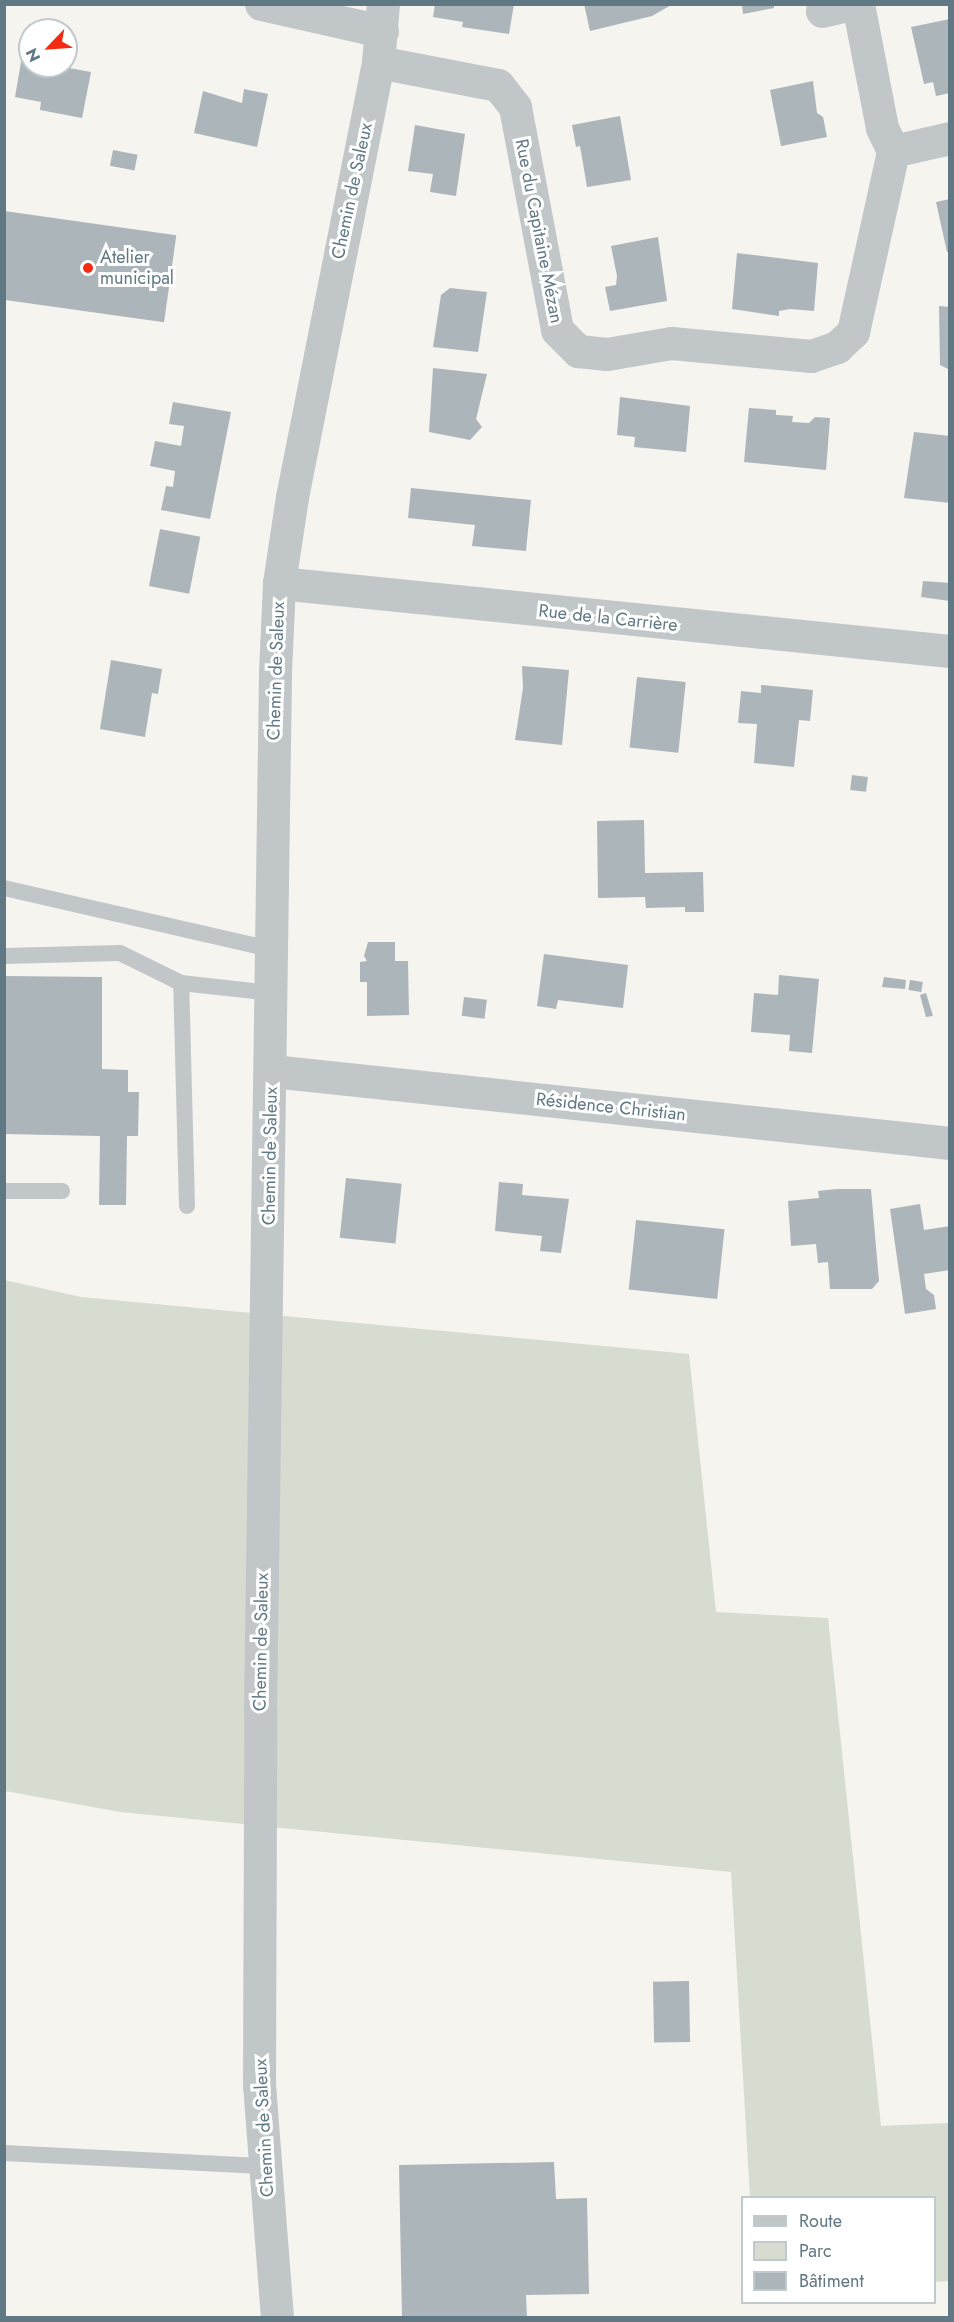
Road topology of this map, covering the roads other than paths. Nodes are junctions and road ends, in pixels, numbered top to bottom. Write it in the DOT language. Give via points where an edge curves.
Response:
graph roads {
  1 [pos="261,4"];
  2 [pos="858,4"];
  3 [pos="381,32"];
  4 [pos="950,138"];
  5 [pos="893,151"];
  6 [pos="279,583"];
  7 [pos="943,650"];
  8 [pos="4,888"];
  9 [pos="272,949"];
  10 [pos="4,956"];
  11 [pos="181,984"];
  12 [pos="271,993"];
  13 [pos="272,1071"];
  14 [pos="950,1143"];
  15 [pos="4,1191"];
  16 [pos="62,1191"];
  17 [pos="187,1206"];
  18 [pos="4,2153"];
  19 [pos="265,2166"];
  20 [pos="277,2318"];
  1 -- 3 [label="street, Rue du Capitaine Mézan"];
  2 -- 5 [label="street" via="882,128"];
  3 -- 5 [label="street, Rue du Capitaine Mézan" via="498,85 515,107 557,330 578,351 607,354 670,343 811,356 837,347 854,332"];
  3 -- 6 [label="street, Chemin de Saleux"];
  4 -- 5 [label="street"];
  6 -- 7 [label="street, Rue de la Carrière"];
  6 -- 9 [label="street, Chemin de Saleux" via="271,841"];
  8 -- 9 [label="lane"];
  9 -- 12 [label="street, Chemin de Saleux"];
  10 -- 11 [label="lane" via="120,953"];
  11 -- 12 [label="lane"];
  11 -- 17 [label="lane"];
  12 -- 13 [label="street, Chemin de Saleux"];
  13 -- 14 [label="street, Résidence Christian"];
  13 -- 19 [label="street, Chemin de Saleux" via="260,1710 259,2086"];
  15 -- 16 [label="lane"];
  18 -- 19 [label="lane"];
  19 -- 20 [label="street, Chemin de Saleux"];
}
